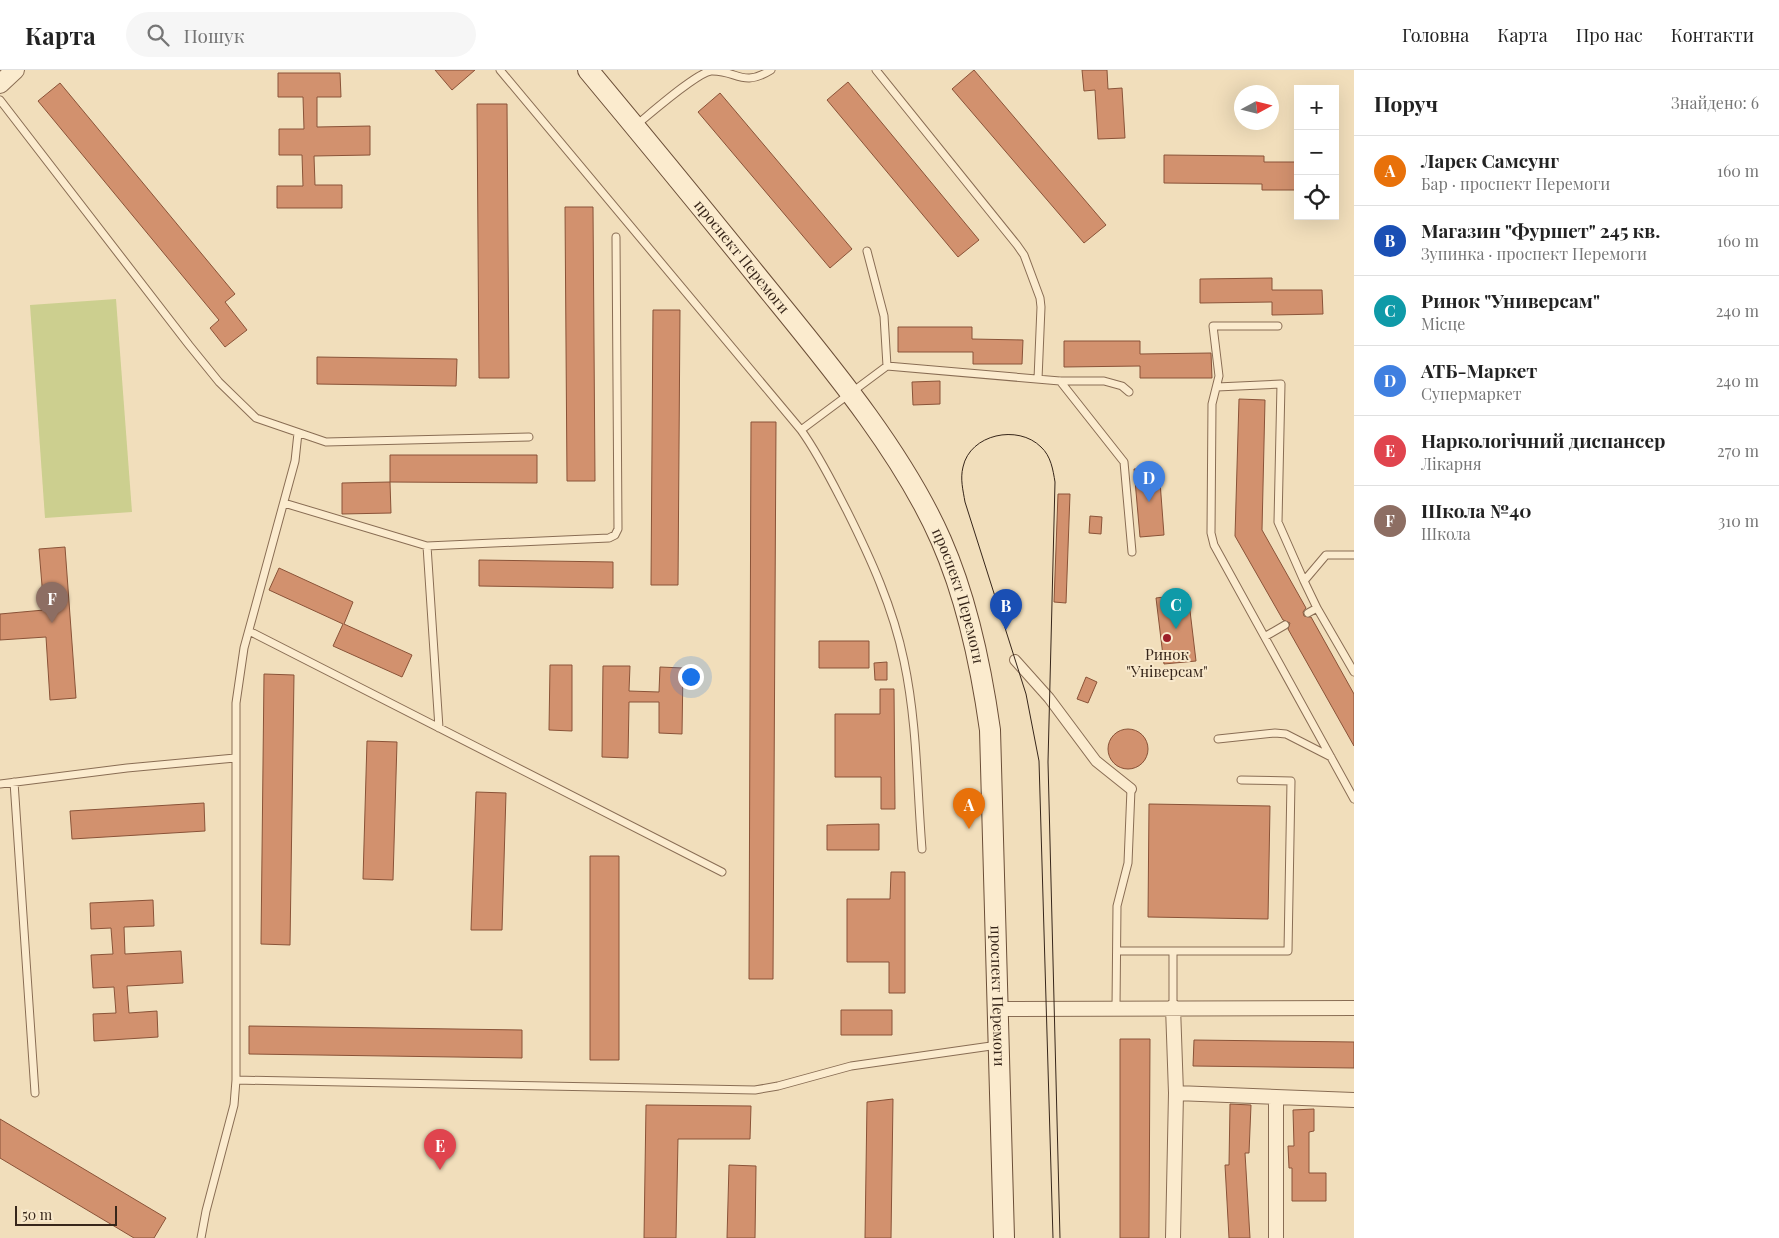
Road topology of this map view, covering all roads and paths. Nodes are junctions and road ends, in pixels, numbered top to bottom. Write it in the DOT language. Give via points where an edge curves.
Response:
graph roads {
  1 [pos="16,70"];
  2 [pos="500,70"];
  3 [pos="588,70"];
  4 [pos="771,70"];
  5 [pos="876,70"];
  6 [pos="0,84"];
  7 [pos="0,100"];
  8 [pos="635,126"];
  9 [pos="616,237"];
  10 [pos="867,251"];
  11 [pos="1278,326"];
  12 [pos="887,366"];
  13 [pos="1038,379"];
  14 [pos="1060,381"];
  15 [pos="1217,386"];
  16 [pos="1128,392"];
  17 [pos="849,393"];
  18 [pos="802,430"];
  19 [pos="298,433"];
  20 [pos="529,438"];
  21 [pos="284,503"];
  22 [pos="427,546"];
  23 [pos="1132,552"];
  24 [pos="1354,555"];
  25 [pos="1304,580"];
  26 [pos="1317,608"];
  27 [pos="1308,612"];
  28 [pos="1285,625"];
  29 [pos="249,630"];
  30 [pos="1266,636"];
  31 [pos="1014,660"];
  32 [pos="1354,672"];
  33 [pos="439,728"];
  34 [pos="1218,740"];
  35 [pos="1332,757"];
  36 [pos="235,758"];
  37 [pos="1241,780"];
  38 [pos="14,782"];
  39 [pos="0,784"];
  40 [pos="1131,789"];
  41 [pos="1354,799"];
  42 [pos="922,849"];
  43 [pos="722,872"];
  44 [pos="1116,951"];
  45 [pos="1173,951"];
  46 [pos="1116,1007"];
  47 [pos="1173,1008"];
  48 [pos="1354,1008"];
  49 [pos="998,1009"];
  50 [pos="998,1045"];
  51 [pos="236,1080"];
  52 [pos="1176,1092"];
  53 [pos="35,1093"];
  54 [pos="1276,1098"];
  55 [pos="1354,1100"];
  56 [pos="201,1238"];
  57 [pos="1004,1238"];
  58 [pos="1173,1238"];
  59 [pos="1276,1238"];
  1 -- 6 [label="street"];
  2 -- 18 [label="lane"];
  3 -- 8 [label="main road, проспект Перемоги"];
  4 -- 8 [label="lane" via="753,79 719,70 704,73"];
  5 -- 13 [label="lane" via="1024,255 1040,298"];
  7 -- 19 [label="lane" via="219,382 256,418"];
  8 -- 17 [label="main road, проспект Перемоги"];
  9 -- 22 [label="lane" via="618,529 615,535 609,538"];
  10 -- 12 [label="lane" via="884,316"];
  11 -- 15 [label="lane" via="1213,326 1219,367"];
  12 -- 13 [label="lane"];
  12 -- 17 [label="lane"];
  13 -- 14 [label="lane"];
  14 -- 16 [label="lane" via="1104,381"];
  14 -- 23 [label="lane" via="1124,462"];
  15 -- 25 [label="lane" via="1281,384 1278,522"];
  15 -- 30 [label="lane" via="1212,404 1211,533 1219,557"];
  17 -- 18 [label="lane"];
  17 -- 49 [label="main road, проспект Перемоги" via="910,481 941,540 976,652 986,697 992,760"];
  18 -- 42 [label="lane" via="824,465 870,558 900,642 909,691"];
  19 -- 20 [label="lane" via="326,442 351,443"];
  19 -- 21 [label="lane" via="295,461"];
  21 -- 22 [label="lane"];
  21 -- 29 [label="lane"];
  22 -- 33 [label="lane"];
  24 -- 25 [label="lane" via="1326,555"];
  25 -- 26 [label="lane"];
  26 -- 27 [label="lane"];
  26 -- 32 [label="lane"];
  28 -- 30 [label="lane"];
  29 -- 33 [label="lane"];
  29 -- 36 [label="lane" via="238,676"];
  30 -- 35 [label="lane"];
  31 -- 40 [label="street" via="1096,760"];
  33 -- 43 [label="lane"];
  34 -- 35 [label="lane" via="1286,734"];
  35 -- 41 [label="lane"];
  36 -- 38 [label="lane"];
  36 -- 51 [label="lane"];
  37 -- 45 [label="lane" via="1291,781 1288,951"];
  38 -- 39 [label="lane"];
  38 -- 53 [label="lane"];
  40 -- 44 [label="lane" via="1128,863 1117,906"];
  44 -- 45 [label="lane"];
  44 -- 46 [label="lane"];
  45 -- 47 [label="lane"];
  46 -- 47 [label="street"];
  46 -- 49 [label="street"];
  47 -- 48 [label="street"];
  47 -- 52 [label="street"];
  49 -- 50 [label="main road, проспект Перемоги"];
  50 -- 51 [label="lane" via="851,1066 756,1090"];
  50 -- 57 [label="main road, проспект Перемоги"];
  51 -- 56 [label="lane" via="234,1105"];
  52 -- 54 [label="street"];
  52 -- 58 [label="street"];
  54 -- 55 [label="street"];
  54 -- 59 [label="street"];
}
